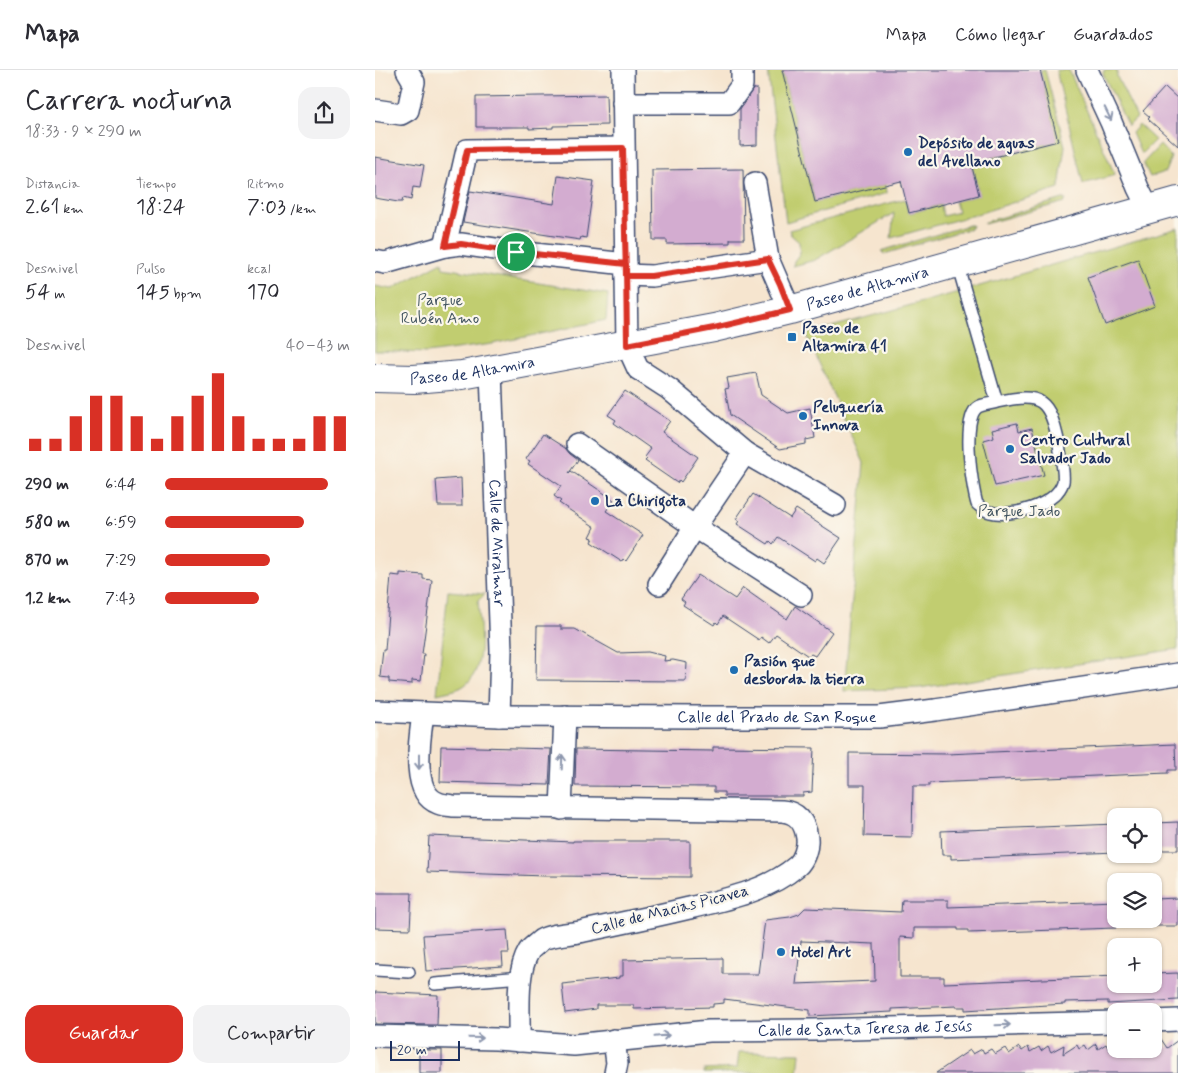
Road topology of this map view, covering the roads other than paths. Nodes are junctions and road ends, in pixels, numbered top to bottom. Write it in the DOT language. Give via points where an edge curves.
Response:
graph roads {
  1 [pos="407,70"];
  2 [pos="623,70"];
  3 [pos="743,70"];
  4 [pos="1087,70"];
  5 [pos="623,103"];
  6 [pos="375,110"];
  7 [pos="623,148"];
  8 [pos="755,183"];
  9 [pos="1178,202"];
  10 [pos="1149,210"];
  11 [pos="445,246"];
  12 [pos="768,259"];
  13 [pos="375,261"];
  14 [pos="957,263"];
  15 [pos="626,270"];
  16 [pos="790,310"];
  17 [pos="627,345"];
  18 [pos="491,371"];
  19 [pos="375,378"];
  20 [pos="997,402"];
  21 [pos="577,444"];
  22 [pos="745,453"];
  23 [pos="835,504"];
  24 [pos="695,526"];
  25 [pos="659,584"];
  26 [pos="801,595"];
  27 [pos="1178,674"];
  28 [pos="375,711"];
  29 [pos="423,714"];
  30 [pos="499,716"];
  31 [pos="565,716"];
  32 [pos="561,808"];
  33 [pos="375,970"];
  34 [pos="409,972"];
  35 [pos="521,977"];
  36 [pos="435,984"];
  37 [pos="1178,1020"];
  38 [pos="1162,1021"];
  39 [pos="1107,1022"];
  40 [pos="375,1036"];
  41 [pos="614,1040"];
  42 [pos="519,1041"];
  43 [pos="615,1073"];
  1 -- 6 [label="street" via="414,82 408,110 401,114"];
  2 -- 5 [label="street"];
  3 -- 5 [label="street" via="742,85 729,103"];
  4 -- 10 [label="street, one-way"];
  5 -- 7 [label="street"];
  7 -- 11 [label="street" via="467,150"];
  7 -- 15 [label="street"];
  8 -- 12 [label="street"];
  9 -- 10 [label="main road, Paseo de Altamira"];
  10 -- 14 [label="main road, Paseo de Altamira"];
  11 -- 13 [label="street" via="385,263"];
  11 -- 15 [label="street" via="461,244"];
  12 -- 15 [label="street" via="651,276"];
  12 -- 16 [label="street"];
  14 -- 16 [label="main road, Paseo de Altamira"];
  14 -- 20 [label="lane"];
  15 -- 17 [label="street"];
  16 -- 17 [label="main road, Paseo de Altamira"];
  17 -- 18 [label="main road, Paseo de Altamira"];
  17 -- 22 [label="street" via="638,369 669,389"];
  18 -- 19 [label="main road, Paseo de Altamira"];
  18 -- 30 [label="street, Calle de Miralmar" via="501,651"];
  20 -- 20 [label="lane" via="1021,397 1036,399 1047,407 1055,424 1060,452 1063,481 1056,494 1016,512 989,512 977,504 973,491 968,430 971,415 978,407"];
  21 -- 24 [label="street"];
  22 -- 23 [label="street"];
  22 -- 24 [label="street"];
  24 -- 25 [label="street"];
  24 -- 26 [label="street"];
  27 -- 31 [label="street, Calle del Prado de San Roque" via="879,716"];
  28 -- 29 [label="street, Calle del Prado de San Roque"];
  29 -- 30 [label="street, Calle del Prado de San Roque"];
  29 -- 32 [label="street, Calle de Macias Picavea, one-way" via="419,771 422,788 437,803"];
  30 -- 31 [label="street, Calle del Prado de San Roque"];
  32 -- 31 [label="street, one-way"];
  32 -- 35 [label="street, Calle de Macias Picavea" via="791,812 804,826 807,845 798,865 765,886 737,897 543,938 530,950"];
  33 -- 34 [label="lane"];
  35 -- 36 [label="lane"];
  35 -- 42 [label="street, Calle de Macias Picavea"];
  37 -- 38 [label="street"];
  41 -- 39 [label="street, Calle de Santa Teresa de Jesús, one-way" via="709,1031"];
  40 -- 42 [label="street, one-way"];
  41 -- 42 [label="street" via="573,1045"];
  41 -- 43 [label="street"];
}
